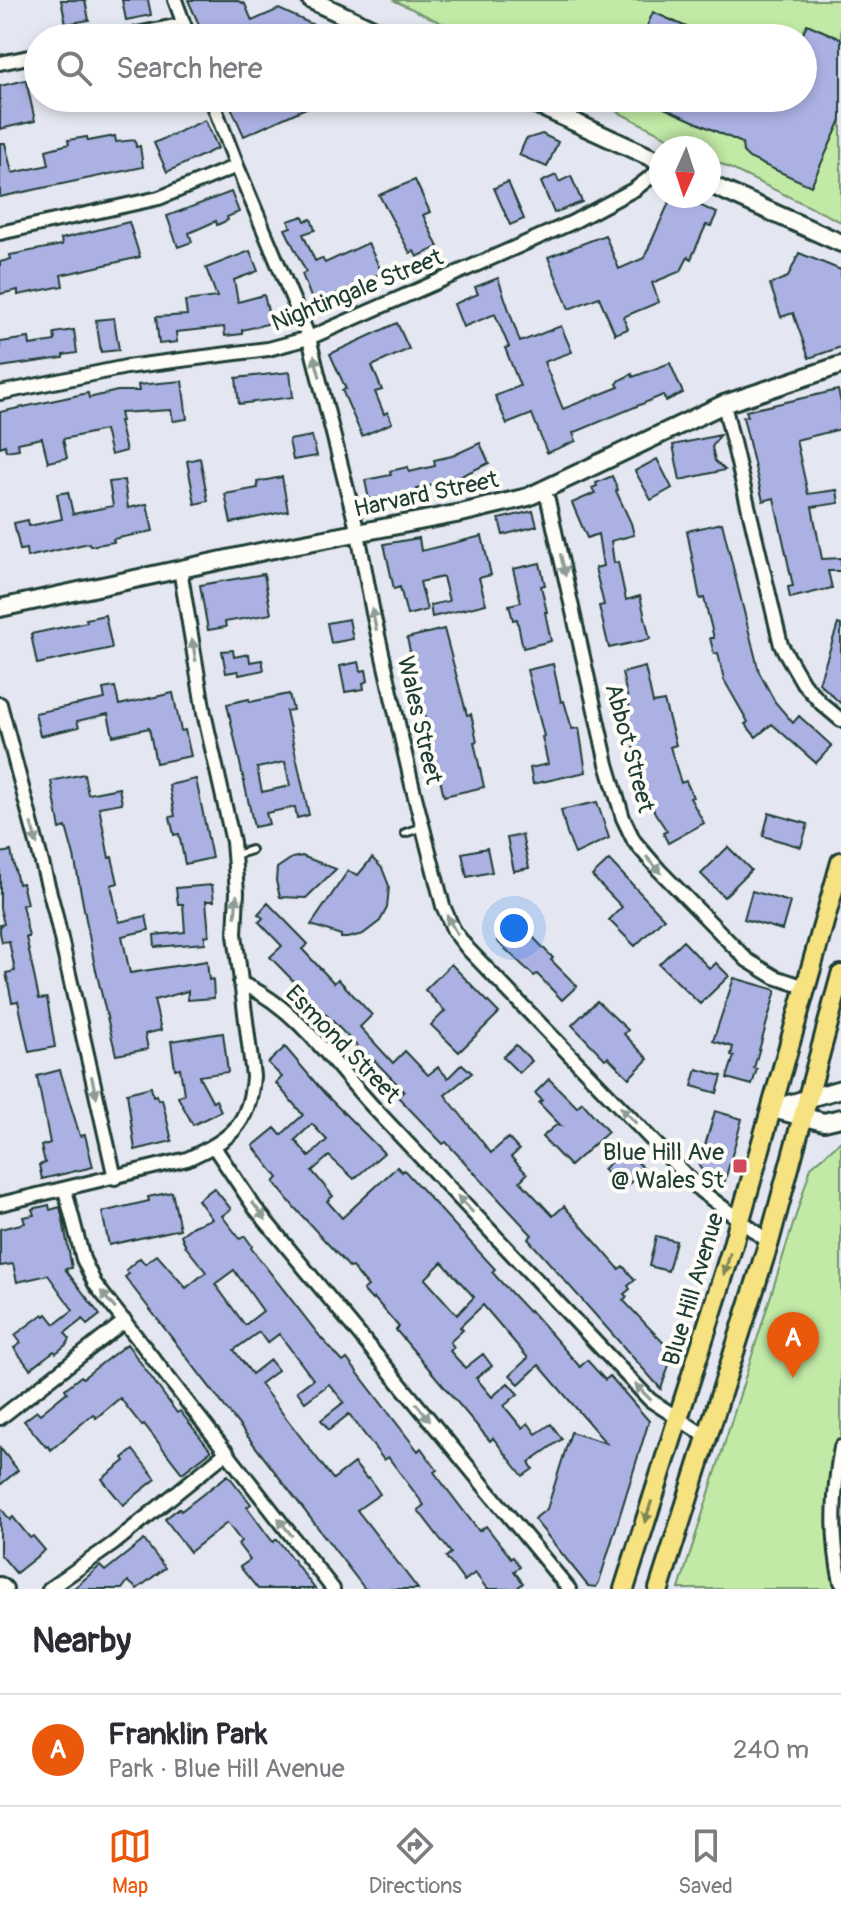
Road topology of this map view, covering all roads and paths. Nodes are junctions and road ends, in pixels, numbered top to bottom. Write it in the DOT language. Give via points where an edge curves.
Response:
graph roads {
  1 [pos="175,0"];
  2 [pos="311,0"];
  3 [pos="184,24"];
  4 [pos="362,24"];
  5 [pos="24,58"];
  6 [pos="0,63"];
  7 [pos="216,112"];
  8 [pos="552,112"];
  9 [pos="649,156"];
  10 [pos="237,166"];
  11 [pos="649,178"];
  12 [pos="721,189"];
  13 [pos="0,233"];
  14 [pos="841,243"];
  15 [pos="309,338"];
  16 [pos="841,365"];
  17 [pos="0,393"];
  18 [pos="724,404"];
  19 [pos="543,491"];
  20 [pos="358,533"];
  21 [pos="180,569"];
  22 [pos="0,608"];
  23 [pos="0,704"];
  24 [pos="841,720"];
  25 [pos="423,827"];
  26 [pos="405,833"];
  27 [pos="251,850"];
  28 [pos="235,855"];
  29 [pos="841,862"];
  30 [pos="841,975"];
  31 [pos="240,983"];
  32 [pos="805,987"];
  33 [pos="841,1089"];
  34 [pos="806,1108"];
  35 [pos="771,1109"];
  36 [pos="841,1118"];
  37 [pos="214,1147"];
  38 [pos="115,1178"];
  39 [pos="65,1190"];
  40 [pos="0,1204"];
  41 [pos="739,1220"];
  42 [pos="769,1242"];
  43 [pos="125,1321"];
  44 [pos="0,1418"];
  45 [pos="678,1420"];
  46 [pos="707,1437"];
  47 [pos="841,1447"];
  48 [pos="227,1452"];
  49 [pos="841,1582"];
  50 [pos="49,1589"];
  51 [pos="333,1589"];
  52 [pos="569,1589"];
  53 [pos="624,1589"];
  54 [pos="659,1589"];
  1 -- 3 [label="street"];
  2 -- 4 [label="main road"];
  5 -- 6 [label="street"];
  7 -- 10 [label="street, Wales Street"];
  8 -- 9 [label="main road"];
  10 -- 13 [label="street" via="159,198"];
  10 -- 15 [label="street, Wales Street"];
  11 -- 15 [label="street, Nightingale Street" via="571,223"];
  12 -- 14 [label="main road"];
  15 -- 17 [label="street, Nightingale Street"];
  20 -- 15 [label="street, Wales Street, one-way"];
  16 -- 18 [label="main road, Harvard Street"];
  18 -- 19 [label="main road, Harvard Street"];
  18 -- 24 [label="street" via="781,645 803,683"];
  19 -- 20 [label="main road, Harvard Street"];
  19 -- 32 [label="street, Abbot Street, one-way" via="607,764 634,841 747,960"];
  20 -- 21 [label="main road, Harvard Street"];
  25 -- 20 [label="street, Wales Street, one-way"];
  21 -- 22 [label="main road, Harvard Street"];
  28 -- 21 [label="street, one-way"];
  23 -- 38 [label="street, one-way" via="55,912"];
  25 -- 26 [label="lane"];
  41 -- 25 [label="street, Wales Street, one-way" via="701,1191 468,949 443,906"];
  27 -- 28 [label="lane"];
  31 -- 28 [label="street, one-way"];
  29 -- 32 [label="main road, Blue Hill Avenue"];
  30 -- 34 [label="main road"];
  31 -- 37 [label="street" via="252,1094 235,1131"];
  45 -- 31 [label="street, Esmond Street, one-way" via="650,1400 288,1012 271,997"];
  32 -- 35 [label="main road, Blue Hill Avenue"];
  33 -- 34 [label="main road"];
  34 -- 35 [label="main road"];
  34 -- 36 [label="main road" via="824,1122"];
  34 -- 42 [label="main road"];
  35 -- 41 [label="main road, Blue Hill Avenue"];
  37 -- 38 [label="street"];
  37 -- 52 [label="street, one-way" via="255,1208"];
  38 -- 39 [label="street"];
  39 -- 40 [label="street"];
  43 -- 39 [label="street, one-way" via="88,1271"];
  41 -- 42 [label="street, Wales Street"];
  41 -- 45 [label="main road, Blue Hill Avenue, one-way"];
  42 -- 46 [label="main road"];
  43 -- 44 [label="street"];
  43 -- 48 [label="street"];
  45 -- 46 [label="street, Esmond Street"];
  45 -- 53 [label="main road, Blue Hill Avenue, one-way"];
  46 -- 54 [label="main road"];
  47 -- 49 [label="street" via="834,1514"];
  48 -- 50 [label="street"];
  51 -- 48 [label="street, one-way"];
}
